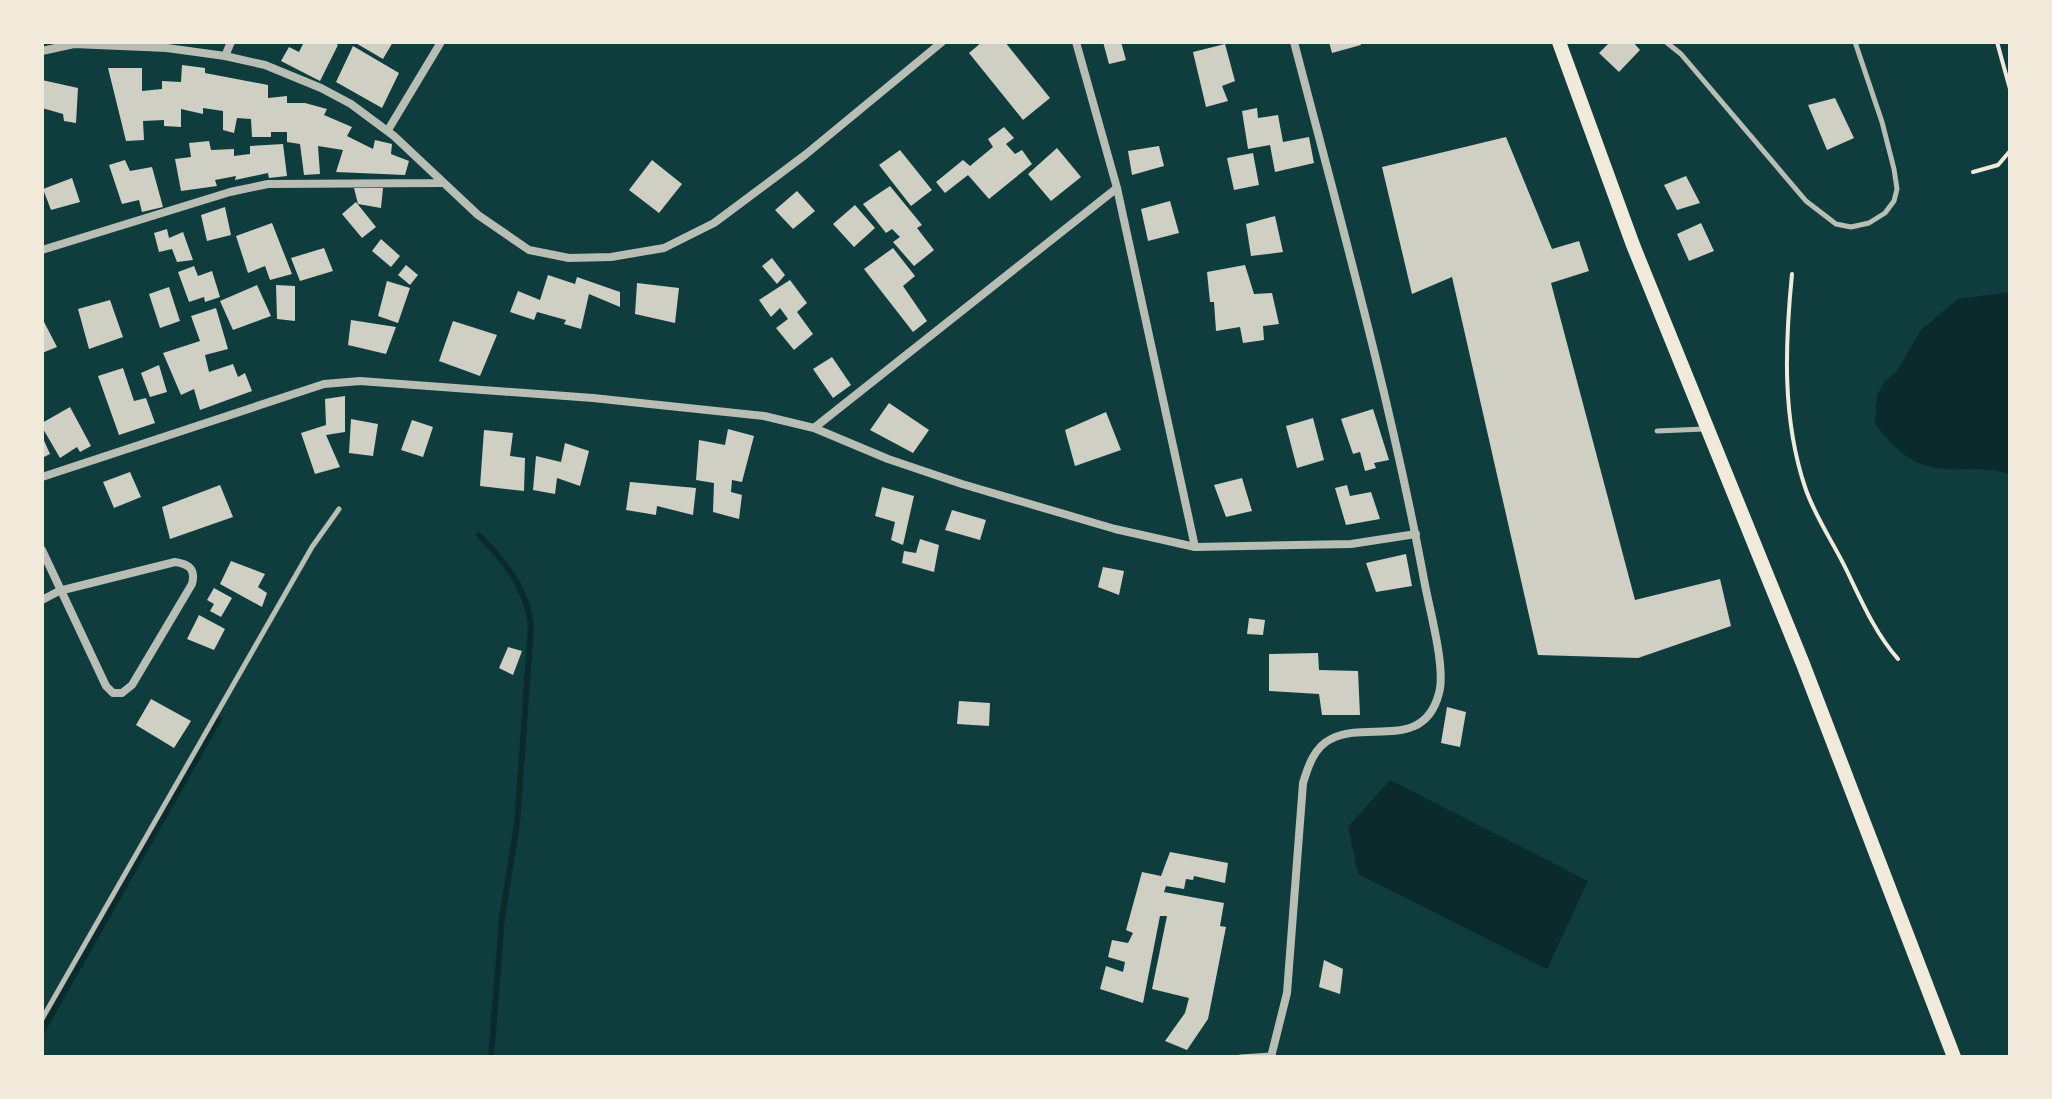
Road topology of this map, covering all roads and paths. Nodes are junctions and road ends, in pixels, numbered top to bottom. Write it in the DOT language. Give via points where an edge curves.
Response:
graph roads {
  1 [pos="231,42"];
  2 [pos="441,42"];
  3 [pos="942,42"];
  4 [pos="1076,42"];
  5 [pos="1294,42"];
  6 [pos="1559,42"];
  7 [pos="1666,42"];
  8 [pos="1855,42"];
  9 [pos="1997,42"];
  10 [pos="71,43"];
  11 [pos="42,51"];
  12 [pos="225,56"];
  13 [pos="2010,89"];
  14 [pos="388,130"];
  15 [pos="2010,151"];
  16 [pos="1973,172"];
  17 [pos="442,183"];
  18 [pos="1117,188"];
  19 [pos="42,250"];
  20 [pos="1792,274"];
  21 [pos="814,428"];
  22 [pos="1709,429"];
  23 [pos="1657,431"];
  24 [pos="42,477"];
  25 [pos="339,509"];
  26 [pos="1416,534"];
  27 [pos="1195,547"];
  28 [pos="42,550"];
  29 [pos="59,591"];
  30 [pos="42,600"];
  31 [pos="1898,659"];
  32 [pos="42,1019"];
  33 [pos="1271,1056"];
  34 [pos="1240,1057"];
  35 [pos="1954,1057"];
  1 -- 12 [label="street"];
  2 -- 14 [label="street"];
  3 -- 17 [label="street" via="737,206 664,248 569,258 529,250"];
  4 -- 18 [label="street"];
  5 -- 26 [label="street"];
  6 -- 22 [label="main road" via="1633,245"];
  7 -- 8 [label="lane" via="1806,201 1836,224 1851,227 1885,213 1897,189"];
  9 -- 13 [label="path"];
  10 -- 11 [label="street"];
  10 -- 12 [label="street"];
  12 -- 14 [label="street" via="265,65 321,88"];
  14 -- 17 [label="street"];
  15 -- 16 [label="path" via="1998,165"];
  17 -- 19 [label="street" via="268,184"];
  18 -- 21 [label="street"];
  18 -- 27 [label="street"];
  20 -- 31 [label="path" via="1786,376 1791,430 1805,488 1864,606"];
  21 -- 24 [label="street" via="764,416 593,398 360,381 324,384"];
  21 -- 27 [label="street" via="962,484"];
  22 -- 23 [label="lane"];
  22 -- 35 [label="main road"];
  25 -- 32 [label="lane" via="312,547"];
  26 -- 27 [label="street" via="1351,544"];
  26 -- 33 [label="street" via="1440,691 1415,726 1330,739 1311,758 1303,783 1287,993"];
  28 -- 29 [label="street"];
  29 -- 29 [label="street" via="175,562 192,568 192,584 132,685 122,693 106,686"];
  29 -- 30 [label="street"];
  33 -- 34 [label="lane"];
}
